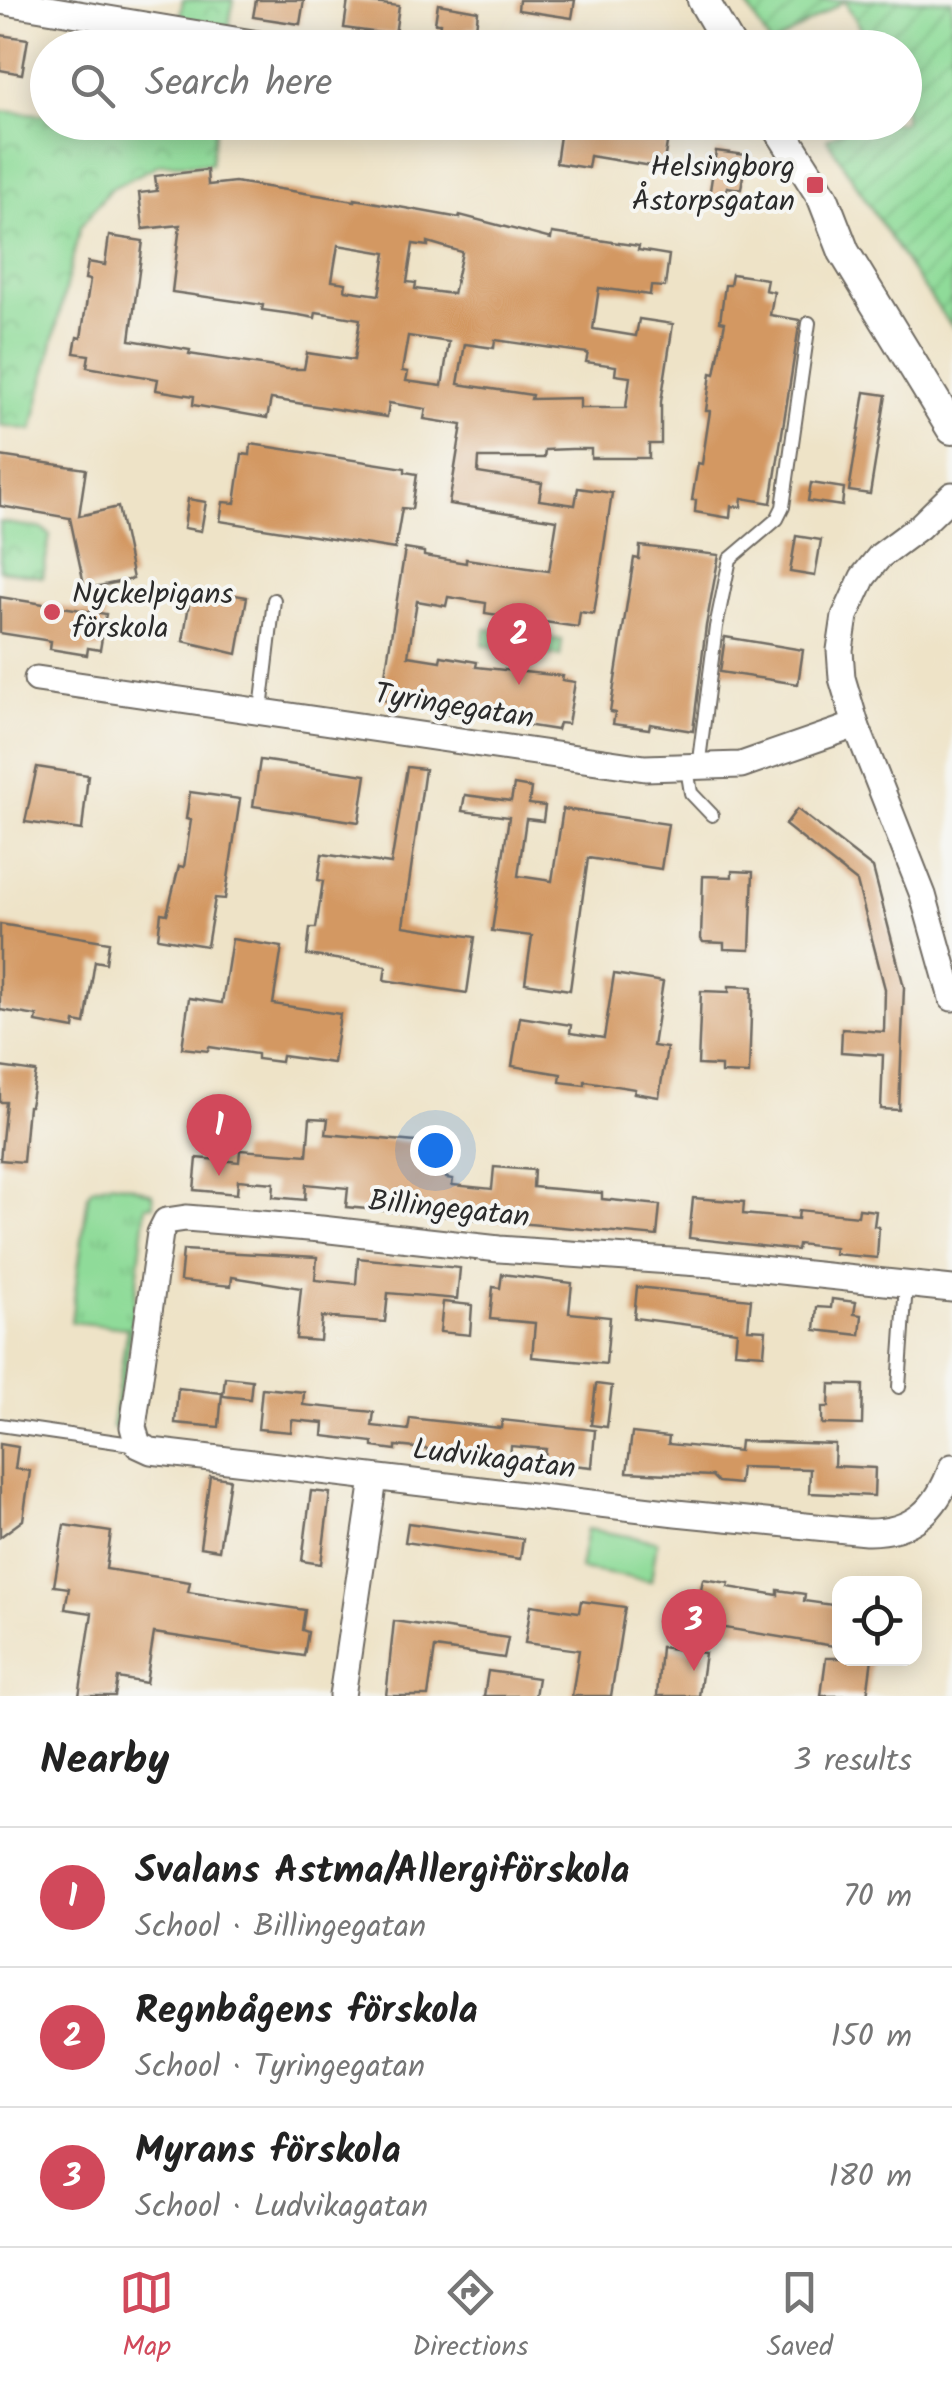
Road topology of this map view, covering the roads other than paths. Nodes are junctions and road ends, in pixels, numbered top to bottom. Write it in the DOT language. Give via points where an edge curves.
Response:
graph roads {
  1 [pos="704,0"];
  2 [pos="0,2"];
  3 [pos="172,30"];
  4 [pos="721,30"];
  5 [pos="787,140"];
  6 [pos="823,198"];
  7 [pos="808,323"];
  8 [pos="952,389"];
  9 [pos="952,429"];
  10 [pos="952,495"];
  11 [pos="952,517"];
  12 [pos="919,527"];
  13 [pos="274,600"];
  14 [pos="37,679"];
  15 [pos="261,710"];
  16 [pos="856,724"];
  17 [pos="693,768"];
  18 [pos="712,815"];
  19 [pos="952,998"];
  20 [pos="906,1284"];
  21 [pos="952,1289"];
  22 [pos="900,1387"];
  23 [pos="0,1426"];
  24 [pos="138,1445"];
  25 [pos="952,1466"];
  26 [pos="374,1479"];
  27 [pos="342,1696"];
  1 -- 4 [label="street"];
  2 -- 3 [label="street"];
  5 -- 6 [label="street"];
  6 -- 8 [label="street" via="860,240"];
  6 -- 9 [label="street" via="844,252"];
  7 -- 17 [label="lane" via="783,507 730,559"];
  10 -- 12 [label="street"];
  11 -- 12 [label="street"];
  12 -- 16 [label="street" via="880,556 845,616 840,664"];
  13 -- 15 [label="lane"];
  14 -- 15 [label="street, Tyringegatan"];
  15 -- 17 [label="street, Tyringegatan" via="644,768"];
  16 -- 17 [label="street, Tyringegatan" via="740,765"];
  16 -- 19 [label="street" via="924,895"];
  17 -- 18 [label="lane" via="692,793"];
  20 -- 21 [label="street, Billingegatan"];
  20 -- 22 [label="lane"];
  20 -- 24 [label="street, Billingegatan" via="321,1229 166,1221 133,1427"];
  23 -- 24 [label="lane, Ludvikagatan"];
  24 -- 26 [label="street, Ludvikagatan"];
  25 -- 26 [label="street, Ludvikagatan" via="929,1508 887,1532"];
  26 -- 27 [label="street"];
}
